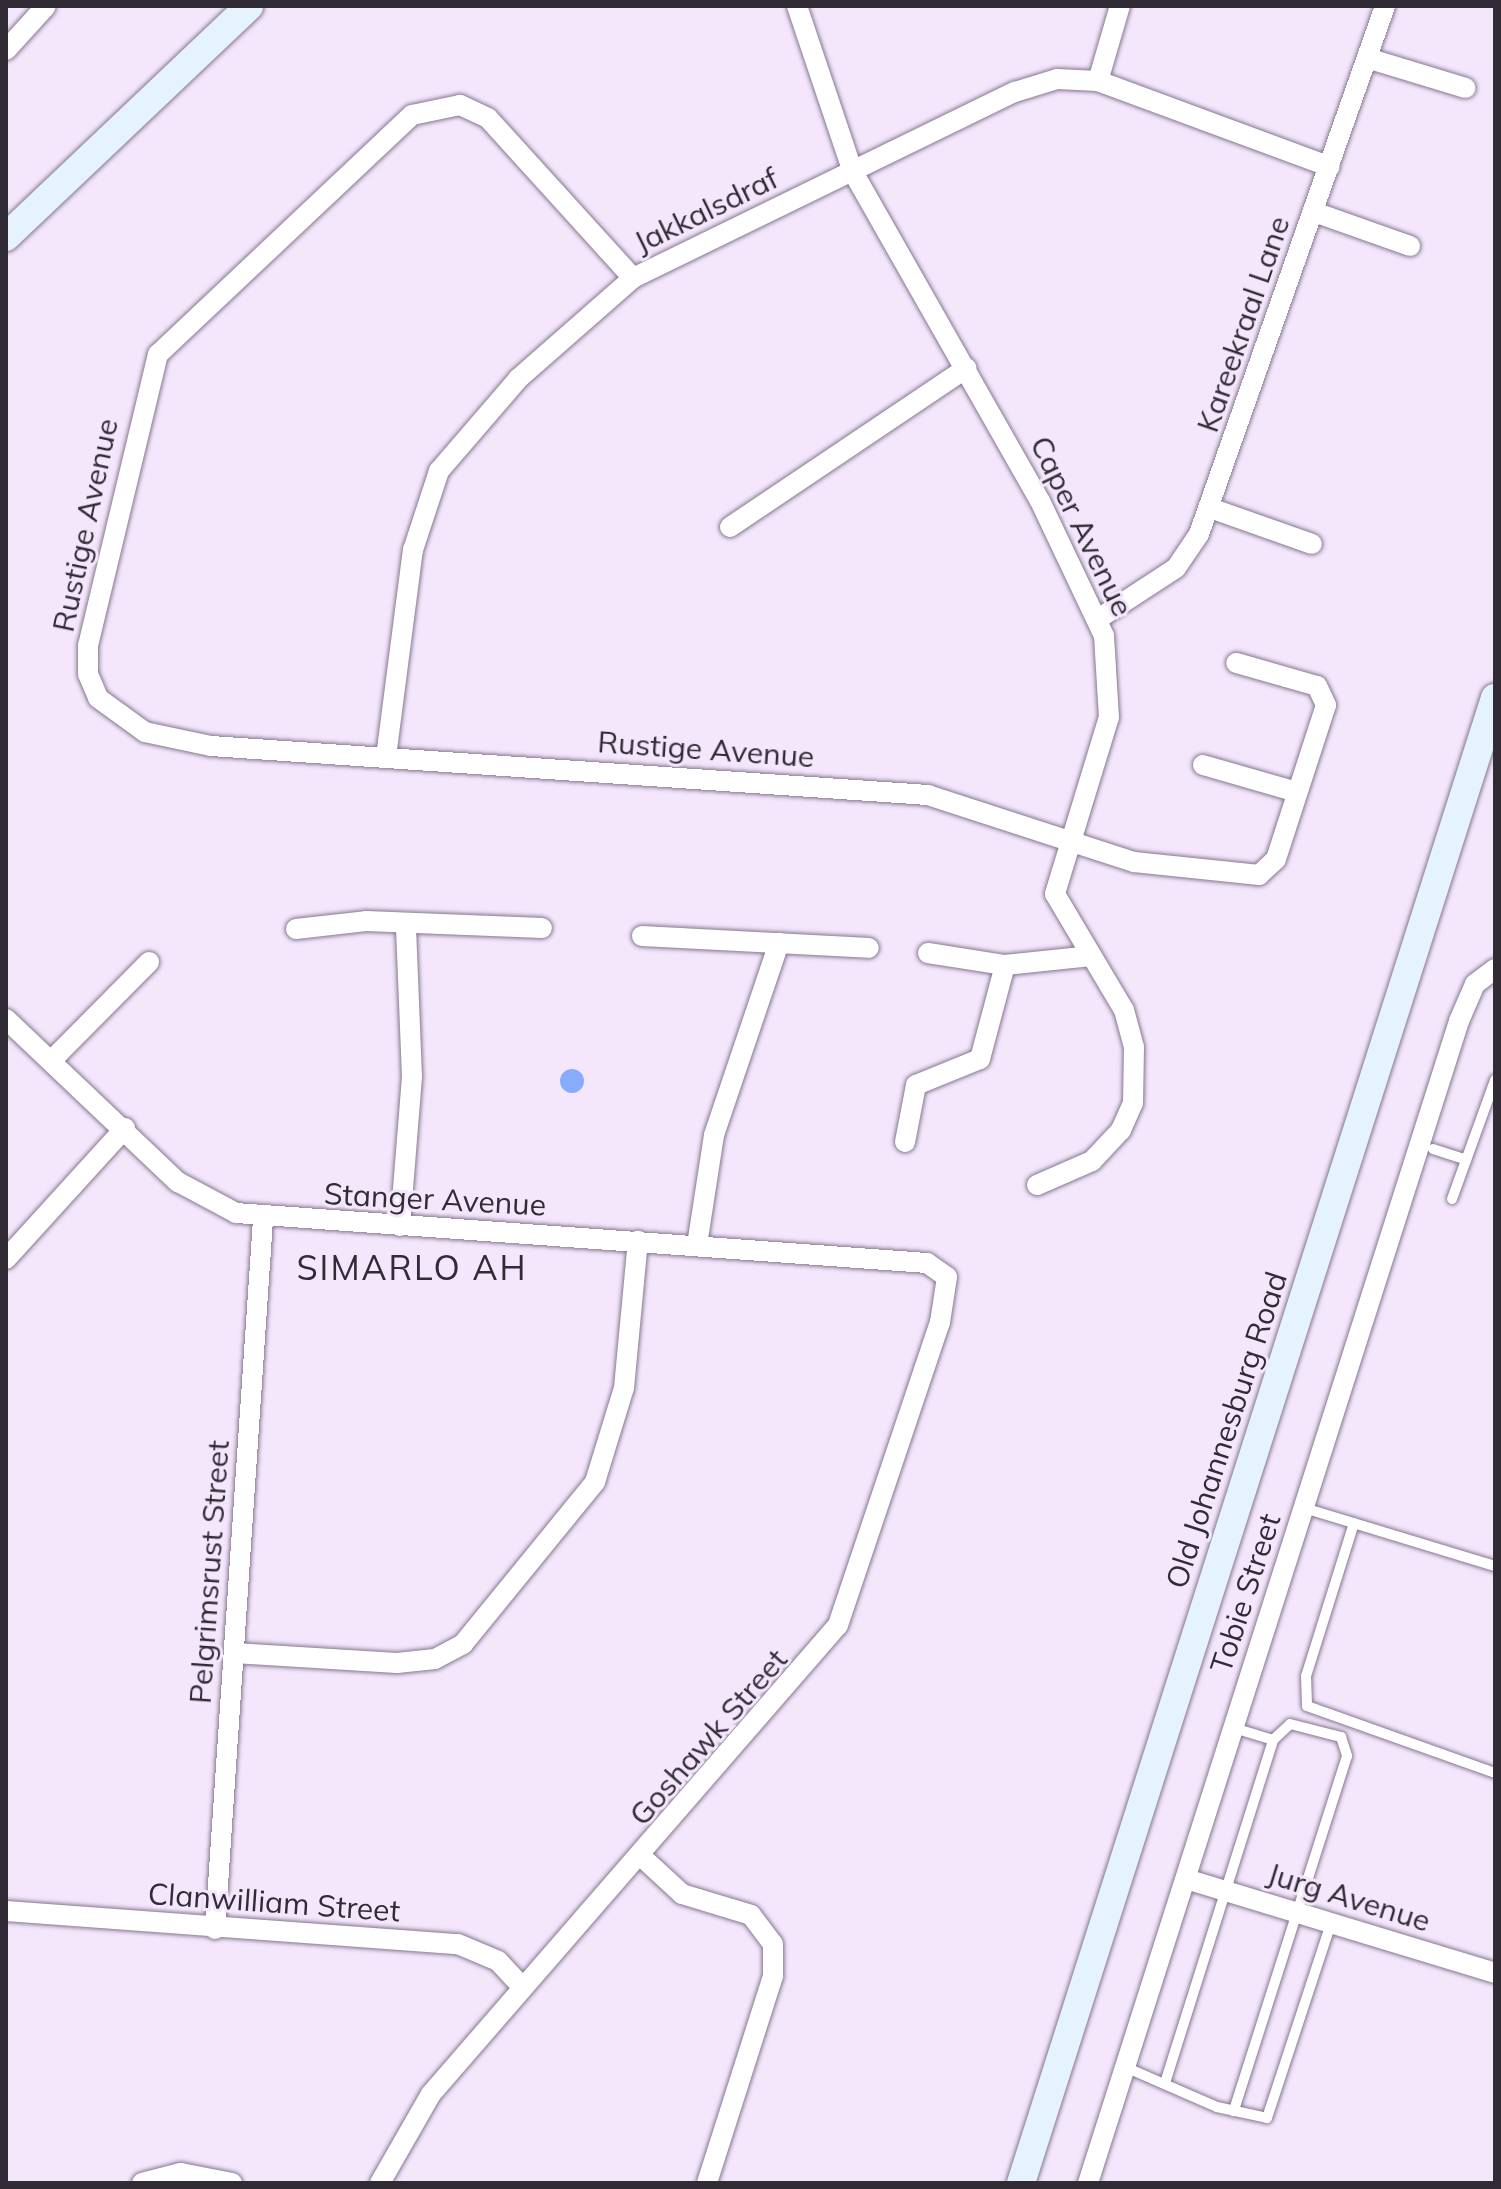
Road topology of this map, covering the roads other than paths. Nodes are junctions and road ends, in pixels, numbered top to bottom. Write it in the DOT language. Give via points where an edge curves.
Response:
graph roads {
  1 [pos="46,6"];
  2 [pos="249,6"];
  3 [pos="797,6"];
  4 [pos="1120,6"];
  5 [pos="1385,6"];
  6 [pos="6,50"];
  7 [pos="1367,58"];
  8 [pos="1098,81"];
  9 [pos="1466,88"];
  10 [pos="1330,167"];
  11 [pos="853,172"];
  12 [pos="1314,212"];
  13 [pos="6,237"];
  14 [pos="1410,246"];
  15 [pos="633,278"];
  16 [pos="967,368"];
  17 [pos="1210,508"];
  18 [pos="730,527"];
  19 [pos="1312,544"];
  20 [pos="1098,619"];
  21 [pos="1236,663"];
  22 [pos="1495,698"];
  23 [pos="386,757"];
  24 [pos="1203,765"];
  25 [pos="1297,792"];
  26 [pos="1071,837"];
  27 [pos="406,925"];
  28 [pos="542,928"];
  29 [pos="296,929"];
  30 [pos="642,936"];
  31 [pos="779,943"];
  32 [pos="869,948"];
  33 [pos="928,953"];
  34 [pos="1092,956"];
  35 [pos="149,962"];
  36 [pos="1005,965"];
  37 [pos="1495,969"];
  38 [pos="6,1019"];
  39 [pos="52,1060"];
  40 [pos="1495,1080"];
  41 [pos="125,1128"];
  42 [pos="905,1142"];
  43 [pos="1433,1149"];
  44 [pos="1466,1160"];
  45 [pos="1037,1185"];
  46 [pos="1452,1199"];
  47 [pos="263,1219"];
  48 [pos="400,1226"];
  49 [pos="638,1241"];
  50 [pos="697,1245"];
  51 [pos="6,1259"];
  52 [pos="934,1264"];
  53 [pos="1304,1508"];
  54 [pos="1354,1523"];
  55 [pos="1495,1566"];
  56 [pos="234,1653"];
  57 [pos="1234,1728"];
  58 [pos="1273,1740"];
  59 [pos="1495,1773"];
  60 [pos="643,1858"];
  61 [pos="1186,1879"];
  62 [pos="1227,1892"];
  63 [pos="6,1911"];
  64 [pos="1295,1913"];
  65 [pos="1331,1923"];
  66 [pos="215,1929"];
  67 [pos="1495,1973"];
  68 [pos="522,1987"];
  69 [pos="1125,2067"];
  70 [pos="1165,2083"];
  71 [pos="1234,2111"];
  72 [pos="1092,2182"];
  73 [pos="142,2183"];
  74 [pos="232,2183"];
  75 [pos="380,2183"];
  76 [pos="707,2183"];
  77 [pos="1021,2183"];
  1 -- 6 [label="street"];
  2 -- 13 [label="main road"];
  3 -- 11 [label="street, Caper Avenue"];
  4 -- 8 [label="street"];
  5 -- 7 [label="street, Kareekraal Lane"];
  7 -- 9 [label="street"];
  7 -- 10 [label="street, Kareekraal Lane"];
  8 -- 10 [label="street, Jakkalsdraf"];
  8 -- 11 [label="street, Jakkalsdraf" via="1057,79 1015,92"];
  10 -- 12 [label="street, Kareekraal Lane"];
  11 -- 15 [label="street, Jakkalsdraf"];
  11 -- 16 [label="street, Caper Avenue"];
  12 -- 14 [label="street"];
  12 -- 17 [label="street, Kareekraal Lane"];
  15 -- 23 [label="street, Jakkalsdraf" via="518,379 439,471 405,592"];
  15 -- 23 [label="street, Rustige Avenue" via="488,118 460,105 430,108 396,129 158,354 88,645 88,674 98,698 125,723 175,739"];
  16 -- 18 [label="street"];
  16 -- 20 [label="street, Caper Avenue"];
  17 -- 19 [label="street"];
  17 -- 20 [label="street, Kareekraal Lane" via="1176,568"];
  20 -- 26 [label="street, Caper Avenue" via="1109,662 1109,717"];
  21 -- 25 [label="street, Rustige Avenue" via="1324,692"];
  22 -- 77 [label="main road, Old Johannesburg Road"];
  23 -- 26 [label="street, Rustige Avenue" via="928,795"];
  24 -- 25 [label="street"];
  25 -- 26 [label="street, Rustige Avenue" via="1276,859 1259,875 1134,862"];
  26 -- 34 [label="street, Caper Avenue" via="1056,902"];
  27 -- 28 [label="street"];
  27 -- 29 [label="street"];
  27 -- 48 [label="street" via="412,1077"];
  30 -- 31 [label="street"];
  31 -- 32 [label="street"];
  31 -- 50 [label="street" via="714,1135"];
  33 -- 36 [label="street"];
  34 -- 36 [label="street"];
  34 -- 45 [label="street, Caper Avenue" via="1130,1032 1133,1103 1121,1130 1092,1161"];
  35 -- 39 [label="street"];
  36 -- 42 [label="street" via="980,1059 916,1085"];
  37 -- 53 [label="street, Tobie Street" via="1475,984 1459,1021"];
  38 -- 39 [label="street, Stanger Avenue"];
  39 -- 41 [label="street, Stanger Avenue"];
  40 -- 44 [label="lane"];
  41 -- 47 [label="street, Stanger Avenue" via="193,1195"];
  41 -- 51 [label="street"];
  43 -- 44 [label="lane"];
  44 -- 46 [label="lane"];
  47 -- 48 [label="street, Stanger Avenue"];
  47 -- 56 [label="street, Pelgrimsrust Street"];
  48 -- 49 [label="street, Stanger Avenue"];
  49 -- 50 [label="street, Stanger Avenue"];
  49 -- 56 [label="street" via="624,1388 595,1482 463,1644 417,1662"];
  50 -- 52 [label="street, Stanger Avenue"];
  52 -- 60 [label="street, Goshawk Street" via="947,1277 946,1302 848,1605 821,1650"];
  53 -- 54 [label="lane"];
  53 -- 57 [label="street, Tobie Street"];
  54 -- 55 [label="lane"];
  54 -- 59 [label="lane" via="1306,1676 1307,1706"];
  56 -- 66 [label="street, Pelgrimsrust Street"];
  57 -- 58 [label="lane"];
  57 -- 61 [label="street, Tobie Street"];
  58 -- 62 [label="lane"];
  58 -- 64 [label="lane" via="1290,1724 1341,1737 1348,1748"];
  60 -- 68 [label="street, Goshawk Street"];
  60 -- 76 [label="street" via="682,1894 751,1915 773,1944 773,1976"];
  61 -- 62 [label="street, Jurg Avenue"];
  61 -- 69 [label="street, Tobie Street"];
  62 -- 64 [label="street, Jurg Avenue"];
  62 -- 70 [label="lane"];
  63 -- 66 [label="street, Clanwilliam Street"];
  64 -- 65 [label="street, Jurg Avenue"];
  64 -- 71 [label="lane"];
  65 -- 67 [label="street, Jurg Avenue"];
  65 -- 71 [label="lane" via="1273,2112 1263,2119"];
  66 -- 68 [label="street, Clanwilliam Street" via="458,1944 498,1961"];
  68 -- 75 [label="street, Goshawk Street" via="414,2115"];
  69 -- 70 [label="lane"];
  69 -- 72 [label="street, Tobie Street"];
  70 -- 71 [label="lane"];
  73 -- 74 [label="street" via="181,2173"];
}
